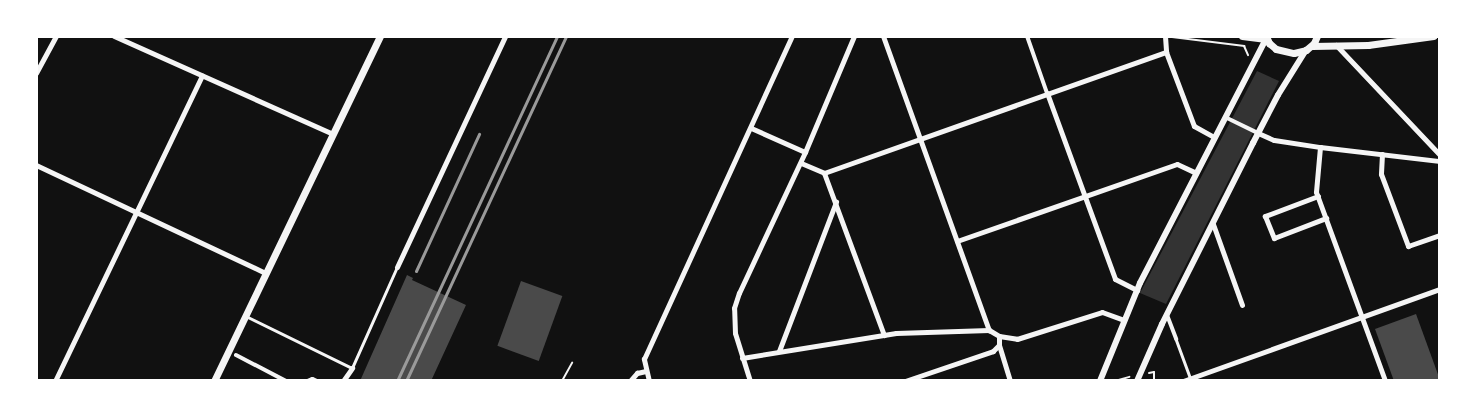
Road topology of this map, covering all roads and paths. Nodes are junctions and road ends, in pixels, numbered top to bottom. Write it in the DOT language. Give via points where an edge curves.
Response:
graph roads {
  1 [pos="56,36"];
  2 [pos="114,36"];
  3 [pos="380,36"];
  4 [pos="506,36"];
  5 [pos="792,36"];
  6 [pos="854,36"];
  7 [pos="883,36"];
  8 [pos="1027,36"];
  9 [pos="1165,36"];
  10 [pos="1170,36"];
  11 [pos="1242,36"];
  12 [pos="1317,36"];
  13 [pos="1433,36"];
  14 [pos="1266,38"];
  15 [pos="1244,46"];
  16 [pos="1336,46"];
  17 [pos="1309,48"];
  18 [pos="1166,52"];
  19 [pos="36,73"];
  20 [pos="202,76"];
  21 [pos="1047,93"];
  22 [pos="1228,118"];
  23 [pos="751,128"];
  24 [pos="1258,133"];
  25 [pos="333,134"];
  26 [pos="1214,137"];
  27 [pos="920,138"];
  28 [pos="1320,148"];
  29 [pos="805,152"];
  30 [pos="1382,154"];
  31 [pos="1440,155"];
  32 [pos="1440,160"];
  33 [pos="801,163"];
  34 [pos="36,165"];
  35 [pos="824,173"];
  36 [pos="1196,173"];
  37 [pos="1317,194"];
  38 [pos="1084,195"];
  39 [pos="836,202"];
  40 [pos="136,213"];
  41 [pos="1326,218"];
  42 [pos="1213,224"];
  43 [pos="1440,235"];
  44 [pos="956,241"];
  45 [pos="397,267"];
  46 [pos="266,273"];
  47 [pos="1440,289"];
  48 [pos="1137,290"];
  49 [pos="1242,305"];
  50 [pos="1167,315"];
  51 [pos="245,316"];
  52 [pos="1360,317"];
  53 [pos="1124,320"];
  54 [pos="989,330"];
  55 [pos="884,335"];
  56 [pos="999,336"];
  57 [pos="1176,339"];
  58 [pos="998,345"];
  59 [pos="779,351"];
  60 [pos="236,355"];
  61 [pos="742,358"];
  62 [pos="572,363"];
  63 [pos="352,368"];
  64 [pos="646,371"];
  65 [pos="1191,379"];
  66 [pos="55,381"];
  67 [pos="214,381"];
  68 [pos="286,381"];
  69 [pos="308,381"];
  70 [pos="316,381"];
  71 [pos="343,381"];
  72 [pos="562,381"];
  73 [pos="630,381"];
  74 [pos="649,381"];
  75 [pos="750,381"];
  76 [pos="905,381"];
  77 [pos="1010,381"];
  78 [pos="1100,381"];
  79 [pos="1137,381"];
  80 [pos="1183,381"];
  81 [pos="1385,381"];
  1 -- 19 [label="street"];
  2 -- 20 [label="street"];
  3 -- 25 [label="main road"];
  4 -- 45 [label="street"];
  5 -- 23 [label="street"];
  6 -- 29 [label="street"];
  7 -- 27 [label="street"];
  8 -- 21 [label="street"];
  9 -- 18 [label="street"];
  10 -- 15 [label="path"];
  11 -- 14 [label="main road"];
  12 -- 17 [label="main road"];
  13 -- 16 [label="main road"];
  14 -- 17 [label="main road" via="1282,51 1294,53"];
  14 -- 26 [label="street"];
  16 -- 17 [label="main road"];
  16 -- 31 [label="street"];
  17 -- 24 [label="street"];
  18 -- 21 [label="street"];
  18 -- 26 [label="street" via="1194,126"];
  20 -- 25 [label="street"];
  20 -- 40 [label="street"];
  21 -- 27 [label="street"];
  21 -- 38 [label="street"];
  22 -- 24 [label="street"];
  23 -- 29 [label="street"];
  23 -- 64 [label="street" via="644,359"];
  24 -- 28 [label="street" via="1274,140"];
  24 -- 42 [label="street"];
  25 -- 46 [label="main road"];
  26 -- 36 [label="street"];
  27 -- 35 [label="street"];
  27 -- 44 [label="street"];
  28 -- 30 [label="street"];
  28 -- 37 [label="street"];
  29 -- 33 [label="street"];
  30 -- 32 [label="street"];
  30 -- 43 [label="street" via="1381,174 1408,246"];
  33 -- 35 [label="street"];
  33 -- 61 [label="street" via="734,308 734,332"];
  34 -- 40 [label="street"];
  35 -- 39 [label="street"];
  36 -- 38 [label="street" via="1177,164"];
  36 -- 48 [label="street"];
  37 -- 41 [label="street"];
  37 -- 41 [label="street" via="1265,216 1274,238"];
  38 -- 44 [label="street"];
  38 -- 48 [label="street" via="1115,279"];
  39 -- 55 [label="street"];
  39 -- 59 [label="street"];
  40 -- 46 [label="street"];
  40 -- 66 [label="street"];
  41 -- 52 [label="street"];
  42 -- 49 [label="street"];
  42 -- 50 [label="street"];
  44 -- 54 [label="street"];
  45 -- 63 [label="lane"];
  46 -- 51 [label="main road"];
  47 -- 52 [label="street"];
  48 -- 53 [label="street"];
  50 -- 57 [label="street"];
  50 -- 79 [label="street"];
  51 -- 63 [label="lane"];
  51 -- 67 [label="main road"];
  52 -- 65 [label="street"];
  52 -- 81 [label="street"];
  53 -- 56 [label="street" via="1102,312 1017,339"];
  53 -- 78 [label="street"];
  54 -- 55 [label="street"];
  54 -- 56 [label="street"];
  55 -- 59 [label="street"];
  56 -- 58 [label="street"];
  57 -- 65 [label="lane"];
  58 -- 76 [label="street" via="993,351"];
  58 -- 77 [label="street"];
  59 -- 61 [label="street"];
  60 -- 68 [label="street"];
  61 -- 75 [label="street"];
  62 -- 72 [label="path"];
  63 -- 71 [label="street"];
  64 -- 73 [label="street" via="637,373"];
  64 -- 74 [label="street"];
  65 -- 80 [label="street"];
  69 -- 70 [label="street"];
}
